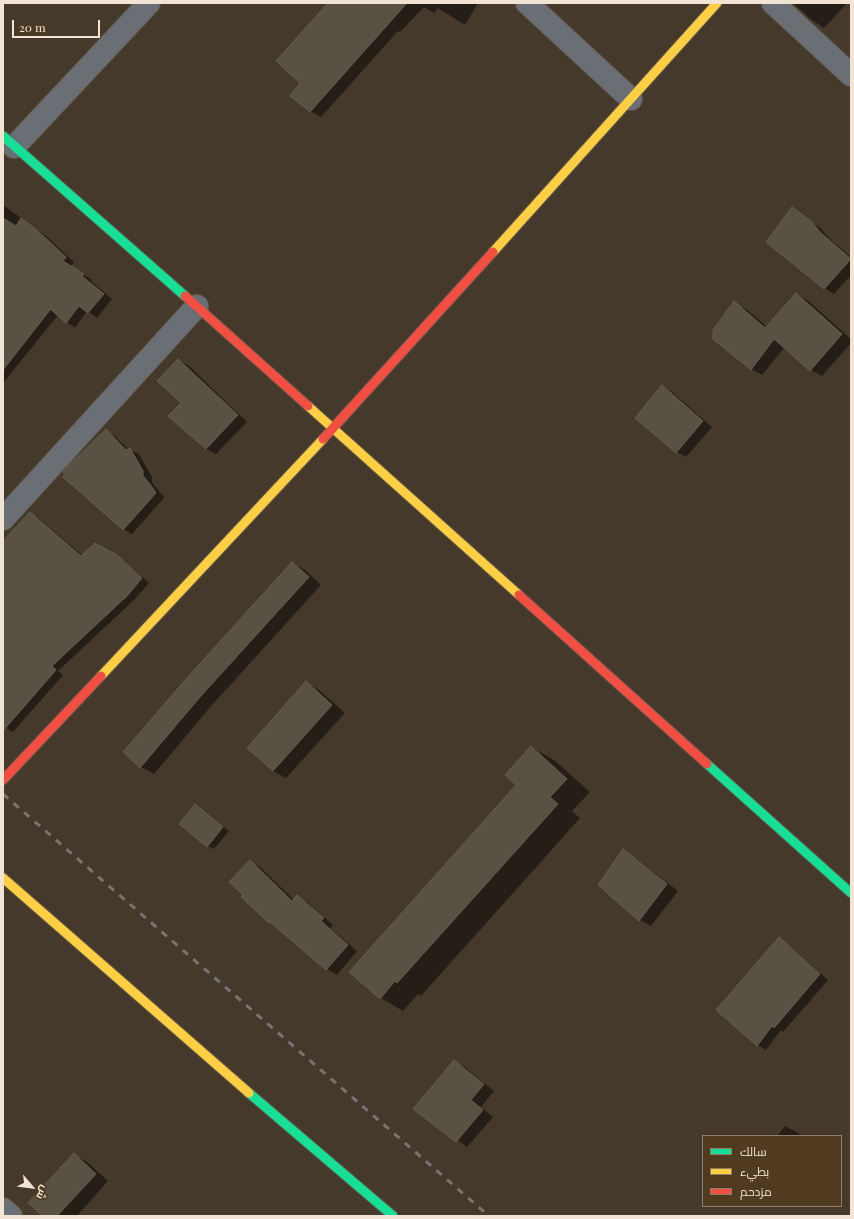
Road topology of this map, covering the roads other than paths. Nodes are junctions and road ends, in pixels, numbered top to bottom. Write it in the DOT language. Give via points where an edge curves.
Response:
graph roads {
  1 [pos="149,3"];
  2 [pos="526,3"];
  3 [pos="717,3"];
  4 [pos="773,3"];
  5 [pos="851,75"];
  6 [pos="631,99"];
  7 [pos="9,142"];
  8 [pos="198,306"];
  9 [pos="334,428"];
  10 [pos="3,520"];
  11 [pos="6,772"];
  12 [pos="3,878"];
  13 [pos="851,893"];
  14 [pos="3,1209"];
  15 [pos="10,1216"];
  16 [pos="393,1216"];
  1 -- 7 [label="street"];
  2 -- 6 [label="street"];
  3 -- 6 [label="street"];
  4 -- 5 [label="street"];
  6 -- 9 [label="street"];
  7 -- 8 [label="street"];
  8 -- 9 [label="street"];
  8 -- 10 [label="street"];
  9 -- 11 [label="street"];
  9 -- 13 [label="street"];
  12 -- 16 [label="street"];
  14 -- 15 [label="street"];
}
